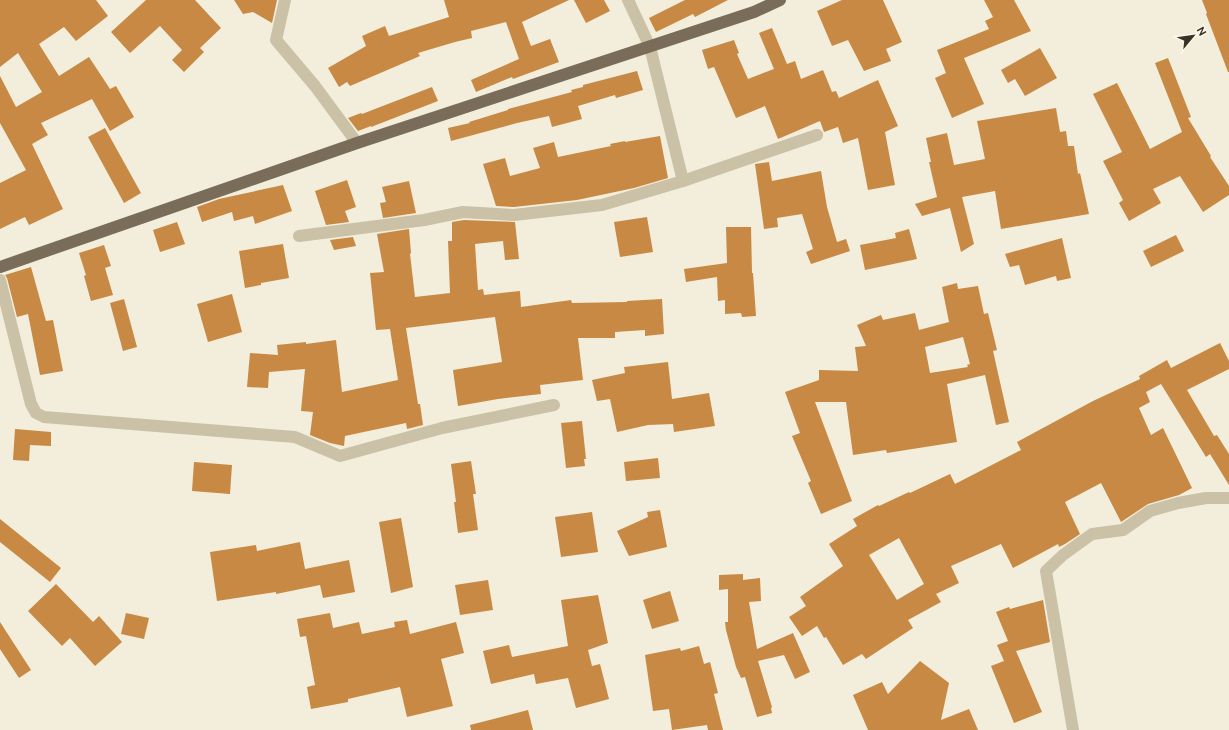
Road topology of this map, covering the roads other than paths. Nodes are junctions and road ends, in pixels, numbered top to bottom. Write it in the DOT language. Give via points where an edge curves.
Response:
graph roads {
  1 [pos="285,0"];
  2 [pos="628,0"];
  3 [pos="780,0"];
  4 [pos="650,47"];
  5 [pos="817,135"];
  6 [pos="357,143"];
  7 [pos="683,181"];
  8 [pos="299,236"];
  9 [pos="0,267"];
  10 [pos="0,280"];
  11 [pos="554,405"];
  12 [pos="1229,498"];
  13 [pos="1072,730"];
  1 -- 6 [label="street" via="276,40 315,86"];
  2 -- 4 [label="street"];
  3 -- 4 [label="main road" via="754,12"];
  4 -- 6 [label="main road"];
  4 -- 7 [label="street"];
  5 -- 7 [label="street"];
  6 -- 9 [label="main road"];
  7 -- 8 [label="street" via="602,205 514,215 463,212 424,220"];
  10 -- 11 [label="street" via="31,404 36,413 44,417 295,437 340,456 442,428"];
  12 -- 13 [label="street" via="1206,498 1178,503 1150,511 1123,530 1092,534 1046,571"];
}
